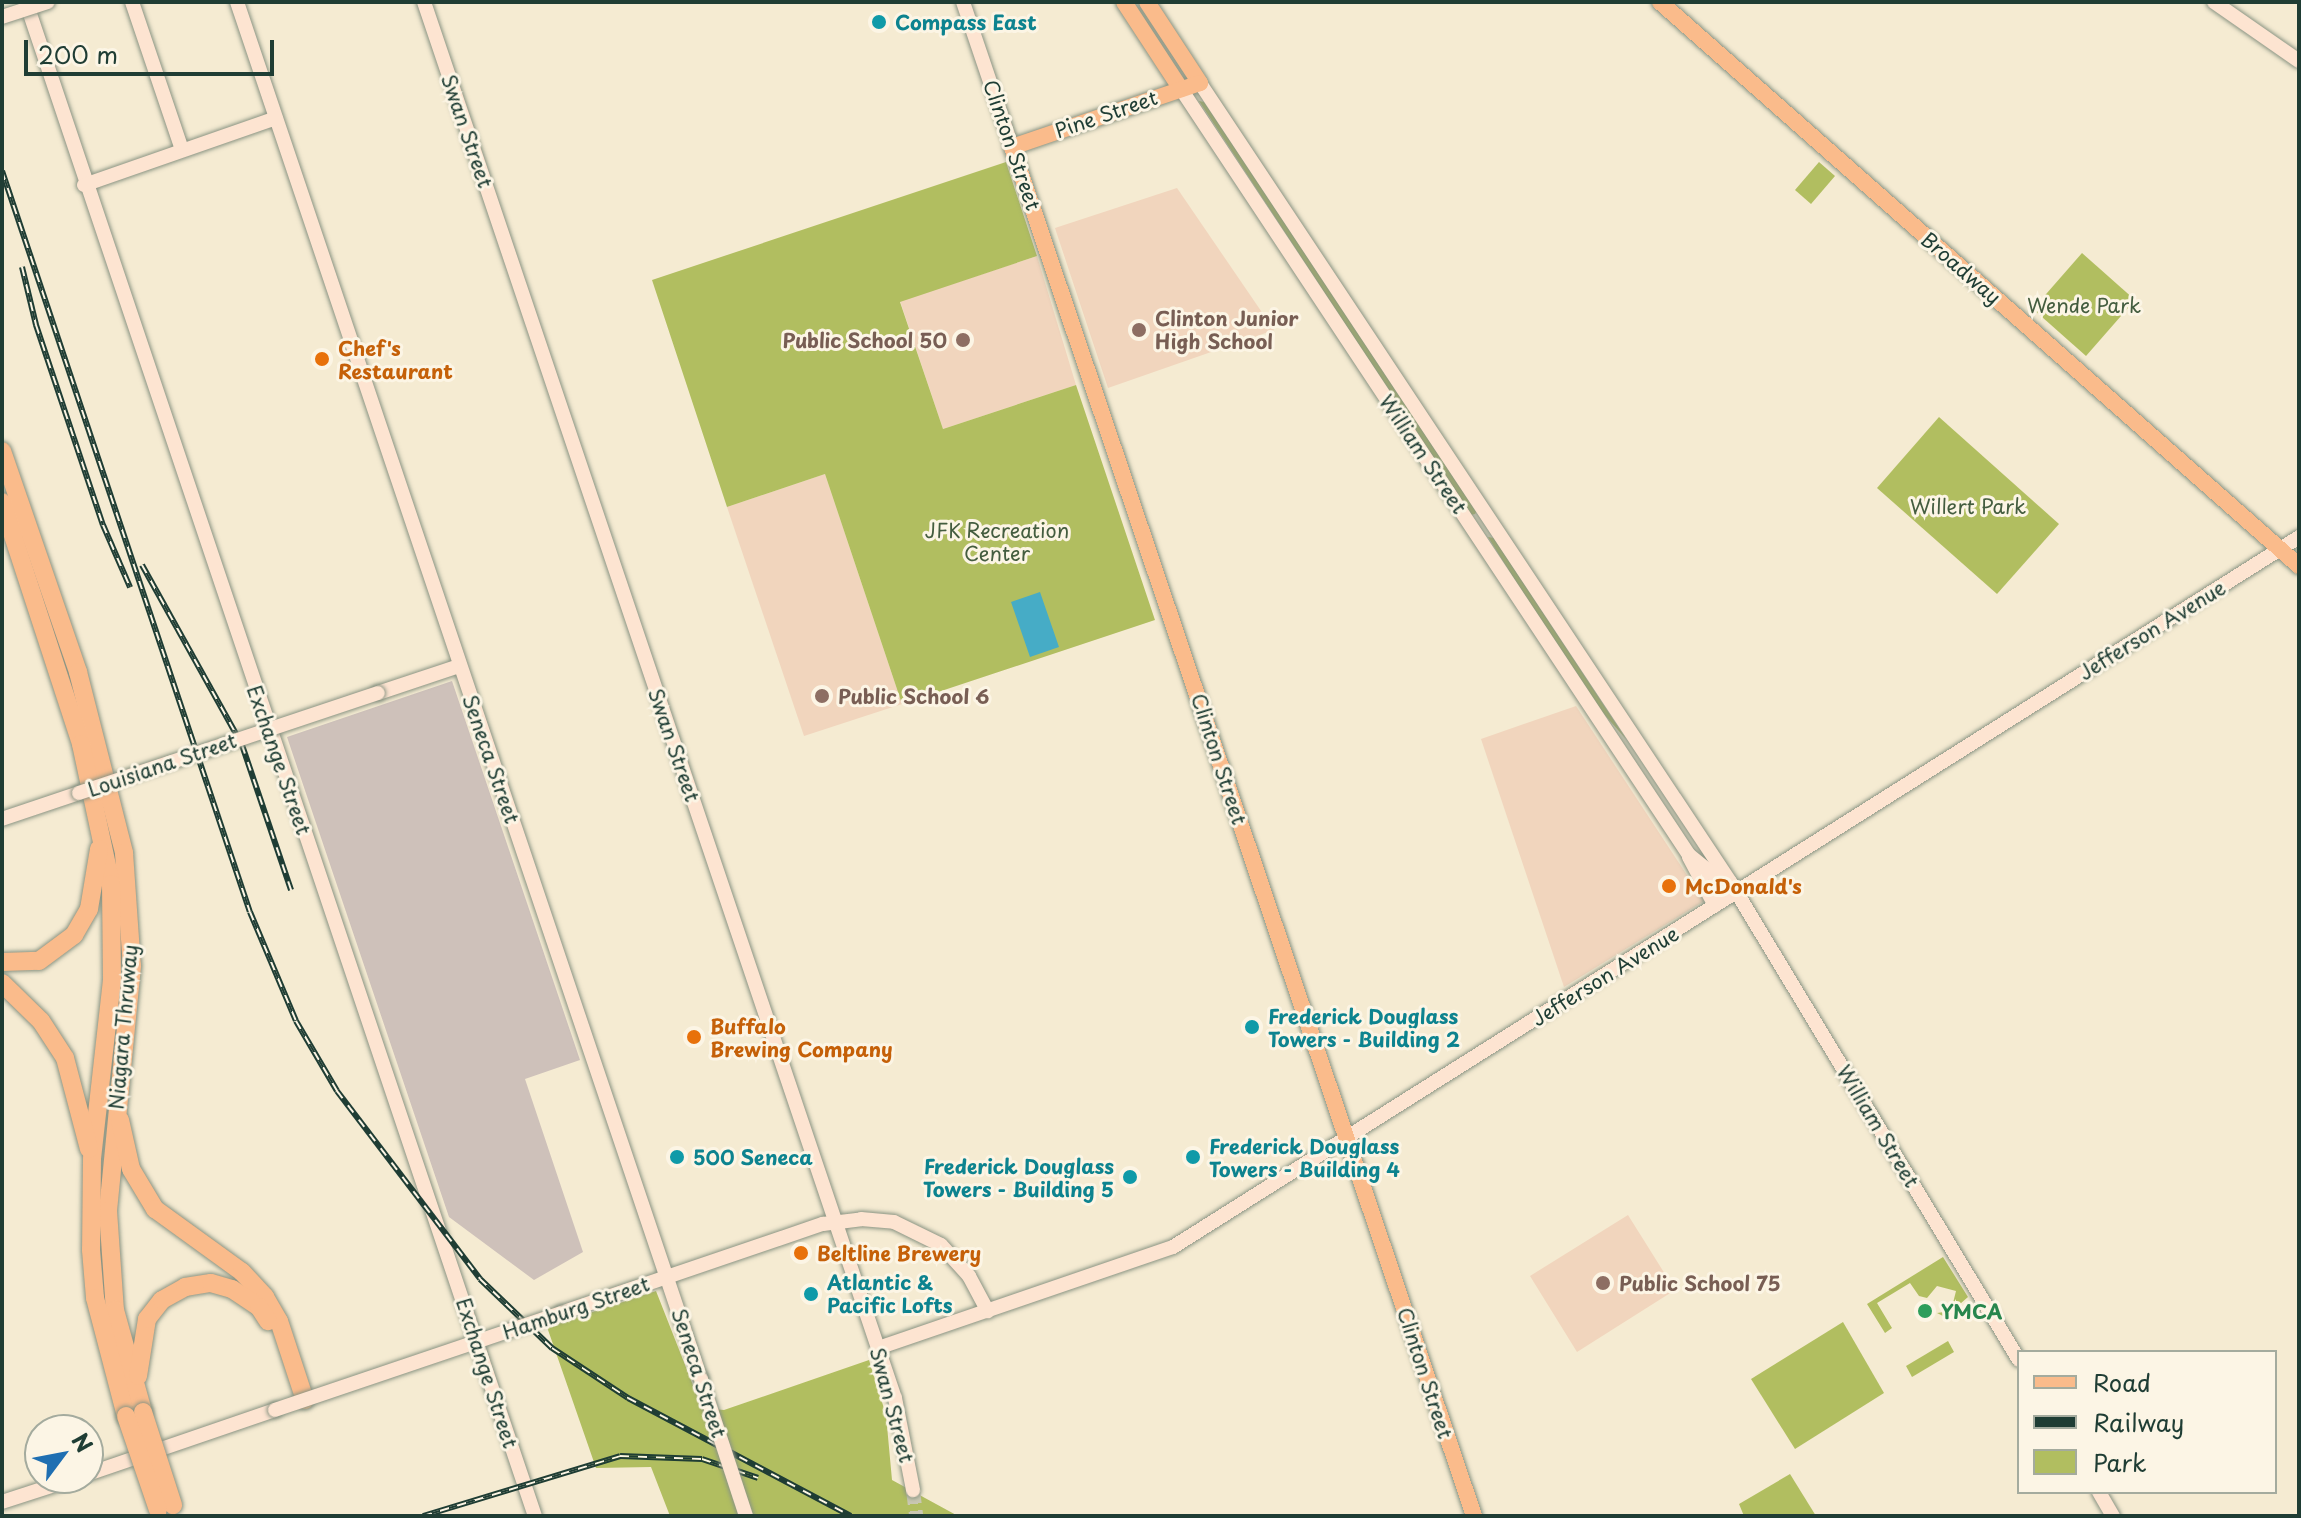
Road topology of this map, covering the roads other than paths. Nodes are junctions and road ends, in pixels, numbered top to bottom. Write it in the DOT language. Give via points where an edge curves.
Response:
graph roads {
  1 [pos="26,2"];
  2 [pos="48,2"];
  3 [pos="132,2"];
  4 [pos="237,2"];
  5 [pos="424,2"];
  6 [pos="963,2"];
  7 [pos="1124,2"];
  8 [pos="1147,2"];
  9 [pos="1660,2"];
  10 [pos="2214,2"];
  11 [pos="2,17"];
  12 [pos="2299,61"];
  13 [pos="1200,83"];
  14 [pos="1181,89"];
  15 [pos="276,118"];
  16 [pos="1012,147"];
  17 [pos="182,150"];
  18 [pos="84,185"];
  19 [pos="2,451"];
  20 [pos="2,502"];
  21 [pos="2299,537"];
  22 [pos="2280,549"];
  23 [pos="2299,566"];
  24 [pos="37,578"];
  25 [pos="459,666"];
  26 [pos="2,819"];
  27 [pos="101,822"];
  28 [pos="1689,855"];
  29 [pos="1736,893"];
  30 [pos="1715,906"];
  31 [pos="2,962"];
  32 [pos="2,983"];
  33 [pos="117,1098"];
  34 [pos="1347,1138"];
  35 [pos="92,1159"];
  36 [pos="835,1221"];
  37 [pos="667,1277"];
  38 [pos="988,1311"];
  39 [pos="270,1315"];
  40 [pos="878,1348"];
  41 [pos="2017,1357"];
  42 [pos="300,1402"];
  43 [pos="136,1409"];
  44 [pos="104,1469"];
  45 [pos="913,1490"];
  46 [pos="27,1494"];
  47 [pos="2100,1494"];
  48 [pos="2,1502"];
  49 [pos="167,1512"];
  50 [pos="535,1516"];
  51 [pos="746,1516"];
  52 [pos="1474,1516"];
  53 [pos="2113,1516"];
  1 -- 18 [label="main road, Exchange Street"];
  2 -- 11 [label="main road, bridge"];
  3 -- 17 [label="main road"];
  4 -- 15 [label="main road, Seneca Street"];
  5 -- 36 [label="main road, Swan Street"];
  6 -- 16 [label="main road, Clinton Street"];
  7 -- 14 [label="main road, William Street"];
  8 -- 13 [label="main road, William Street"];
  9 -- 22 [label="main road, Broadway"];
  10 -- 12 [label="main road"];
  13 -- 14 [label="main road, Pine Street"];
  13 -- 29 [label="main road, William Street"];
  14 -- 16 [label="main road, Pine Street"];
  14 -- 28 [label="main road, William Street"];
  15 -- 17 [label="main road"];
  15 -- 25 [label="main road, Seneca Street"];
  16 -- 34 [label="main road, Clinton Street"];
  17 -- 18 [label="main road"];
  18 -- 50 [label="main road, Exchange Street"];
  19 -- 24 [label="highway, Niagara Thruway"];
  20 -- 24 [label="highway, Niagara Thruway"];
  21 -- 22 [label="main road, Jefferson Avenue"];
  22 -- 23 [label="main road, Broadway"];
  22 -- 29 [label="main road, Jefferson Avenue"];
  24 -- 27 [label="highway, Niagara Thruway"];
  24 -- 33 [label="highway, Niagara Thruway" via="95,731 127,874 132,966"];
  25 -- 26 [label="main road, Louisiana Street, bridge"];
  25 -- 37 [label="main road, Seneca Street"];
  27 -- 31 [label="highway" via="93,897 74,935 39,961"];
  27 -- 35 [label="highway, Niagara Thruway" via="114,955"];
  28 -- 29 [label="main road, William Street"];
  28 -- 30 [label="main road"];
  29 -- 30 [label="main road, Jefferson Avenue"];
  29 -- 41 [label="main road, William Street"];
  30 -- 34 [label="main road, Jefferson Avenue"];
  32 -- 35 [label="highway" via="41,1021 65,1058"];
  33 -- 39 [label="highway" via="131,1169 155,1209 242,1272"];
  33 -- 43 [label="highway, Niagara Thruway" via="108,1211 110,1264"];
  34 -- 38 [label="main road, Jefferson Avenue" via="1167,1250"];
  34 -- 52 [label="main road, Clinton Street"];
  35 -- 43 [label="highway, Niagara Thruway" via="95,1298"];
  36 -- 37 [label="main road, Hamburg Street"];
  36 -- 38 [label="main road, Hamburg Street" via="885,1221 932,1239 965,1270"];
  36 -- 40 [label="main road, Swan Street"];
  37 -- 42 [label="main road, Hamburg Street, bridge"];
  37 -- 51 [label="main road, Seneca Street, bridge"];
  38 -- 40 [label="main road, Jefferson Avenue"];
  39 -- 42 [label="highway"];
  39 -- 43 [label="highway" via="221,1285 198,1284 173,1293 153,1310 142,1332"];
  40 -- 45 [label="main road, Swan Street" via="895,1398"];
  42 -- 44 [label="main road, Hamburg Street, bridge"];
  43 -- 49 [label="highway, Niagara Thruway, bridge"];
  46 -- 48 [label="main road"];
  47 -- 53 [label="main road"];
}
